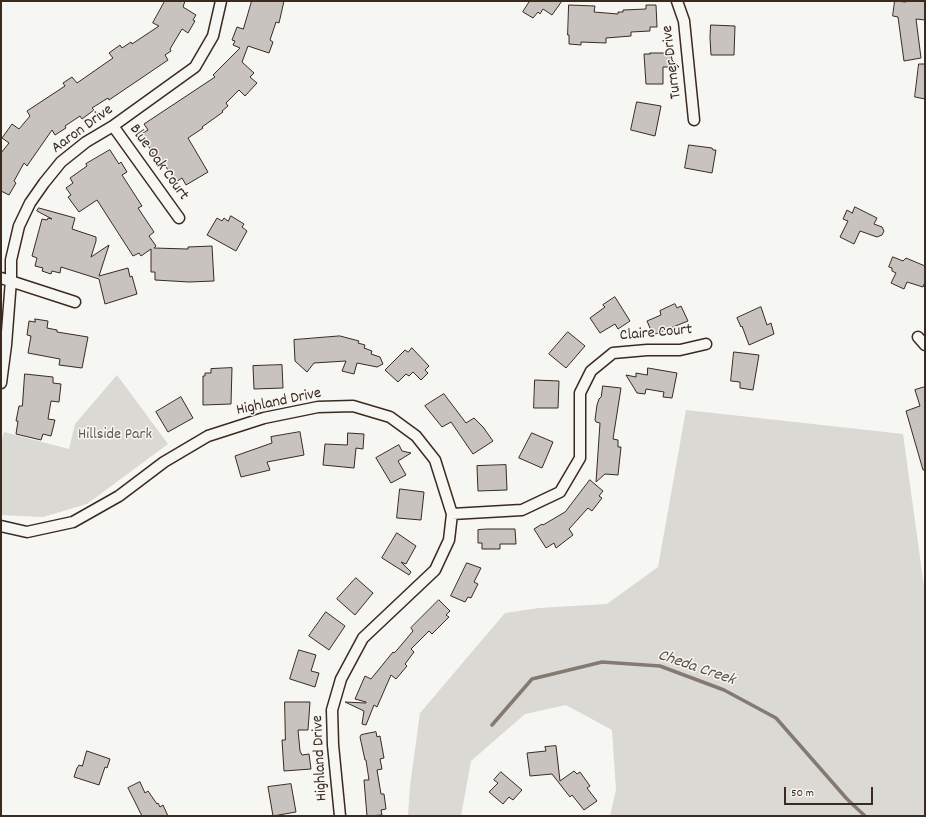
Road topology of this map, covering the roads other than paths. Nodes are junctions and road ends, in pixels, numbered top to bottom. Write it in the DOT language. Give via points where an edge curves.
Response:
graph roads {
  1 [pos="221,1"];
  2 [pos="677,1"];
  3 [pos="694,120"];
  4 [pos="113,126"];
  5 [pos="179,218"];
  6 [pos="6,279"];
  7 [pos="75,302"];
  8 [pos="706,344"];
  9 [pos="1,383"];
  10 [pos="452,514"];
  11 [pos="1,526"];
  12 [pos="340,816"];
  1 -- 4 [label="street, Aaron Drive" via="212,36 196,67"];
  2 -- 3 [label="street, Turner Drive" via="684,21"];
  4 -- 5 [label="street, Blue Oak Court"];
  4 -- 6 [label="street, Aaron Drive" via="86,142 61,162 30,203 19,226"];
  6 -- 7 [label="street"];
  6 -- 9 [label="street, Aaron Drive" via="6,345"];
  8 -- 10 [label="street, Claire Court" via="680,350 613,353 591,371 580,393 580,458 560,492 522,510"];
  10 -- 11 [label="street, Highland Drive" via="435,460 416,436 390,417 353,406 310,408 264,418 208,436 164,462 119,496 73,522 27,532"];
  10 -- 12 [label="street, Highland Drive" via="449,540 435,570 363,638 341,679 332,710"];
}
